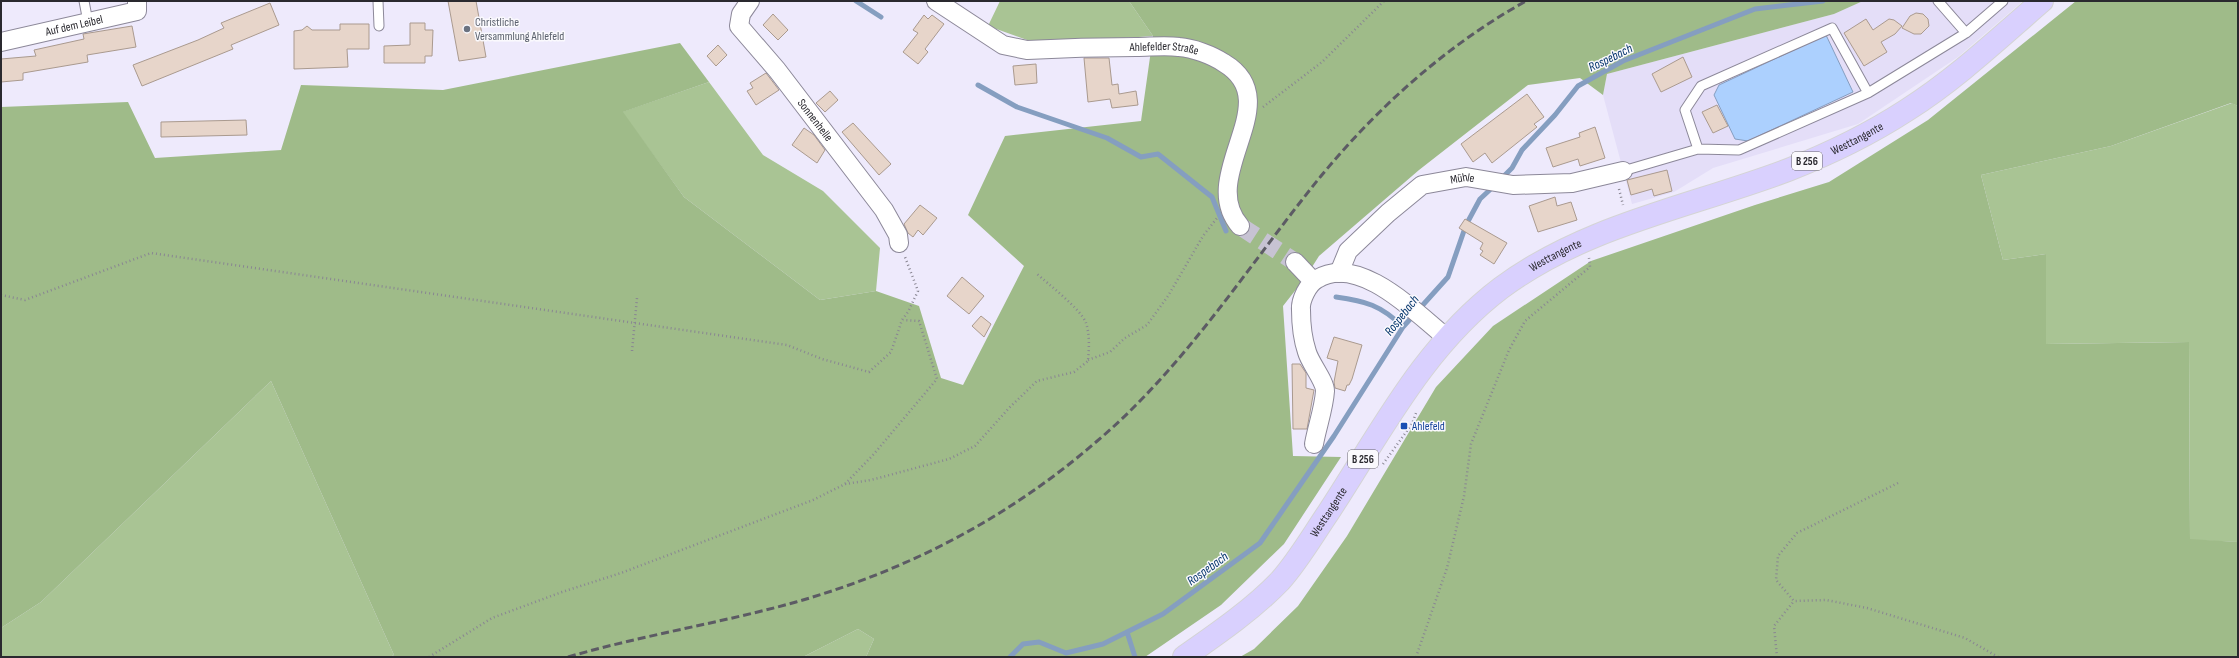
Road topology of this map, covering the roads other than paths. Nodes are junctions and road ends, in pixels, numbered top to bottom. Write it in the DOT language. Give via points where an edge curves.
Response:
graph roads {
  1 [pos="84,1"];
  2 [pos="137,1"];
  3 [pos="378,1"];
  4 [pos="750,1"];
  5 [pos="936,1"];
  6 [pos="1938,1"];
  7 [pos="2003,1"];
  8 [pos="2042,1"];
  9 [pos="88,22"];
  10 [pos="379,26"];
  11 [pos="1966,33"];
  12 [pos="1,42"];
  13 [pos="1868,93"];
  14 [pos="1698,149"];
  15 [pos="1618,172"];
  16 [pos="1240,226"];
  17 [pos="899,243"];
  18 [pos="1295,262"];
  19 [pos="1339,273"];
  20 [pos="1313,281"];
  21 [pos="1447,338"];
  22 [pos="1314,444"];
  23 [pos="1184,657"];
  1 -- 9 [label="lane"];
  2 -- 9 [label="street, Auf dem Leibel" via="137,11"];
  3 -- 10 [label="lane"];
  4 -- 17 [label="street, Sonnenhelle" via="741,14 739,26 777,70 884,210 898,235"];
  5 -- 16 [label="street, Ahlefelder Straße" via="1002,46 1027,50 1180,47 1216,57 1234,69 1247,87 1248,114 1226,187 1232,216"];
  6 -- 11 [label="lane"];
  7 -- 11 [label="lane"];
  8 -- 21 [label="main road, Westtangente / B 256" via="1968,65 1908,109 1863,136 1789,169 1628,222 1571,246 1543,260 1500,288"];
  9 -- 12 [label="street, Auf dem Leibel"];
  11 -- 13 [label="lane"];
  13 -- 14 [label="lane" via="1739,150"];
  13 -- 14 [label="lane" via="1832,28 1701,86 1685,110"];
  14 -- 15 [label="lane"];
  15 -- 19 [label="street, Mühle" via="1572,183 1513,184 1466,177 1422,185 1348,251"];
  18 -- 20 [label="street"];
  19 -- 20 [label="street" via="1321,276"];
  19 -- 21 [label="street" via="1366,278 1399,298"];
  20 -- 22 [label="street" via="1304,295 1300,309 1307,352 1325,389"];
  21 -- 23 [label="main road, Westtangente / B 256" via="1405,390 1309,542 1280,581 1225,628"];
}
